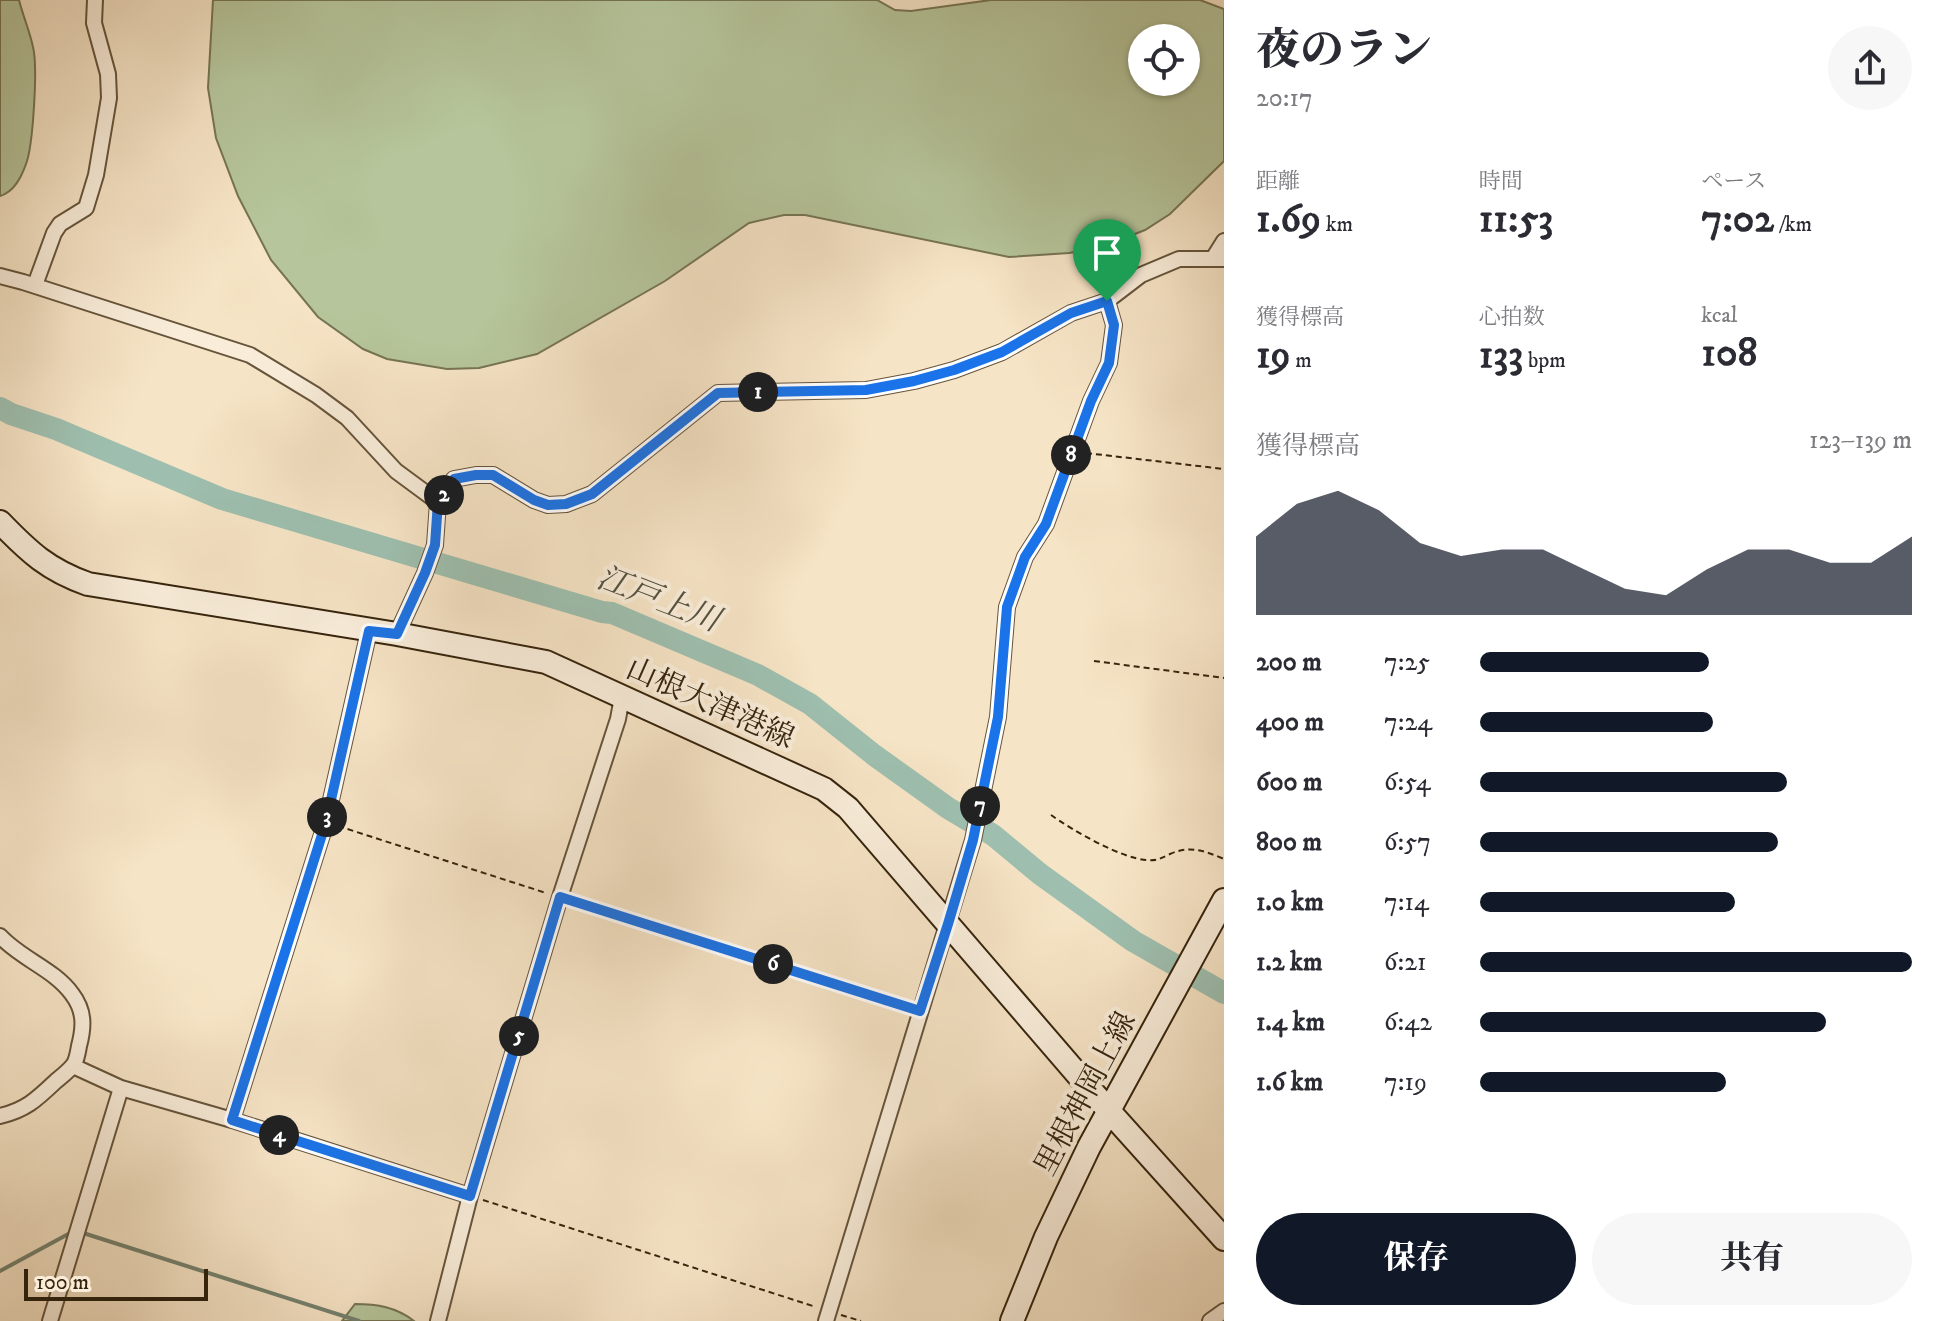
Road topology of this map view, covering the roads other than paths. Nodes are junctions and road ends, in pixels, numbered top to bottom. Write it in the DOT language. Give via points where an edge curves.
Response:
graph roads {
  1 [pos="95,0"];
  2 [pos="1224,241"];
  3 [pos="1219,258"];
  4 [pos="0,276"];
  5 [pos="35,285"];
  6 [pos="1107,301"];
  7 [pos="438,502"];
  8 [pos="0,522"];
  9 [pos="369,631"];
  10 [pos="397,634"];
  11 [pos="622,697"];
  12 [pos="1224,900"];
  13 [pos="948,924"];
  14 [pos="0,936"];
  15 [pos="73,1066"];
  16 [pos="121,1088"];
  17 [pos="1109,1111"];
  18 [pos="0,1116"];
  19 [pos="232,1120"];
  20 [pos="470,1196"];
  21 [pos="1224,1239"];
  22 [pos="1224,1311"];
  23 [pos="828,1316"];
  24 [pos="50,1321"];
  25 [pos="438,1321"];
  26 [pos="1012,1321"];
  27 [pos="1210,1321"];
  1 -- 5 [label="street" via="94,23 109,98 96,175 86,208 54,233"];
  2 -- 3 [label="street"];
  3 -- 6 [label="street" via="1179,259 1141,275"];
  4 -- 5 [label="street"];
  5 -- 7 [label="street" via="250,355 347,418 396,471"];
  6 -- 7 [label="street" via="1071,313 1002,352 914,381 866,390 718,393 592,494 566,504 534,500 493,475 454,479"];
  6 -- 13 [label="street" via="1114,325 1109,363 1007,607 998,717 973,840"];
  7 -- 10 [label="street" via="435,545"];
  8 -- 9 [label="main road, 山根大津港線" via="49,566 88,584"];
  9 -- 10 [label="main road, 山根大津港線"];
  9 -- 19 [label="street" via="326,822"];
  10 -- 11 [label="main road, 山根大津港線" via="546,662"];
  11 -- 13 [label="main road, 山根大津港線" via="824,789 848,808"];
  11 -- 20 [label="street"];
  12 -- 17 [label="main road, 里根神岡上線"];
  13 -- 17 [label="main road, 山根大津港線"];
  13 -- 23 [label="street"];
  14 -- 15 [label="street" via="72,993 83,1021"];
  15 -- 16 [label="street"];
  15 -- 18 [label="street" via="33,1104"];
  16 -- 19 [label="street"];
  16 -- 24 [label="street"];
  17 -- 21 [label="main road, 山根大津港線"];
  17 -- 26 [label="main road, 里根神岡上線" via="1046,1237"];
  19 -- 20 [label="street"];
  20 -- 25 [label="street"];
  22 -- 27 [label="street"];
}
